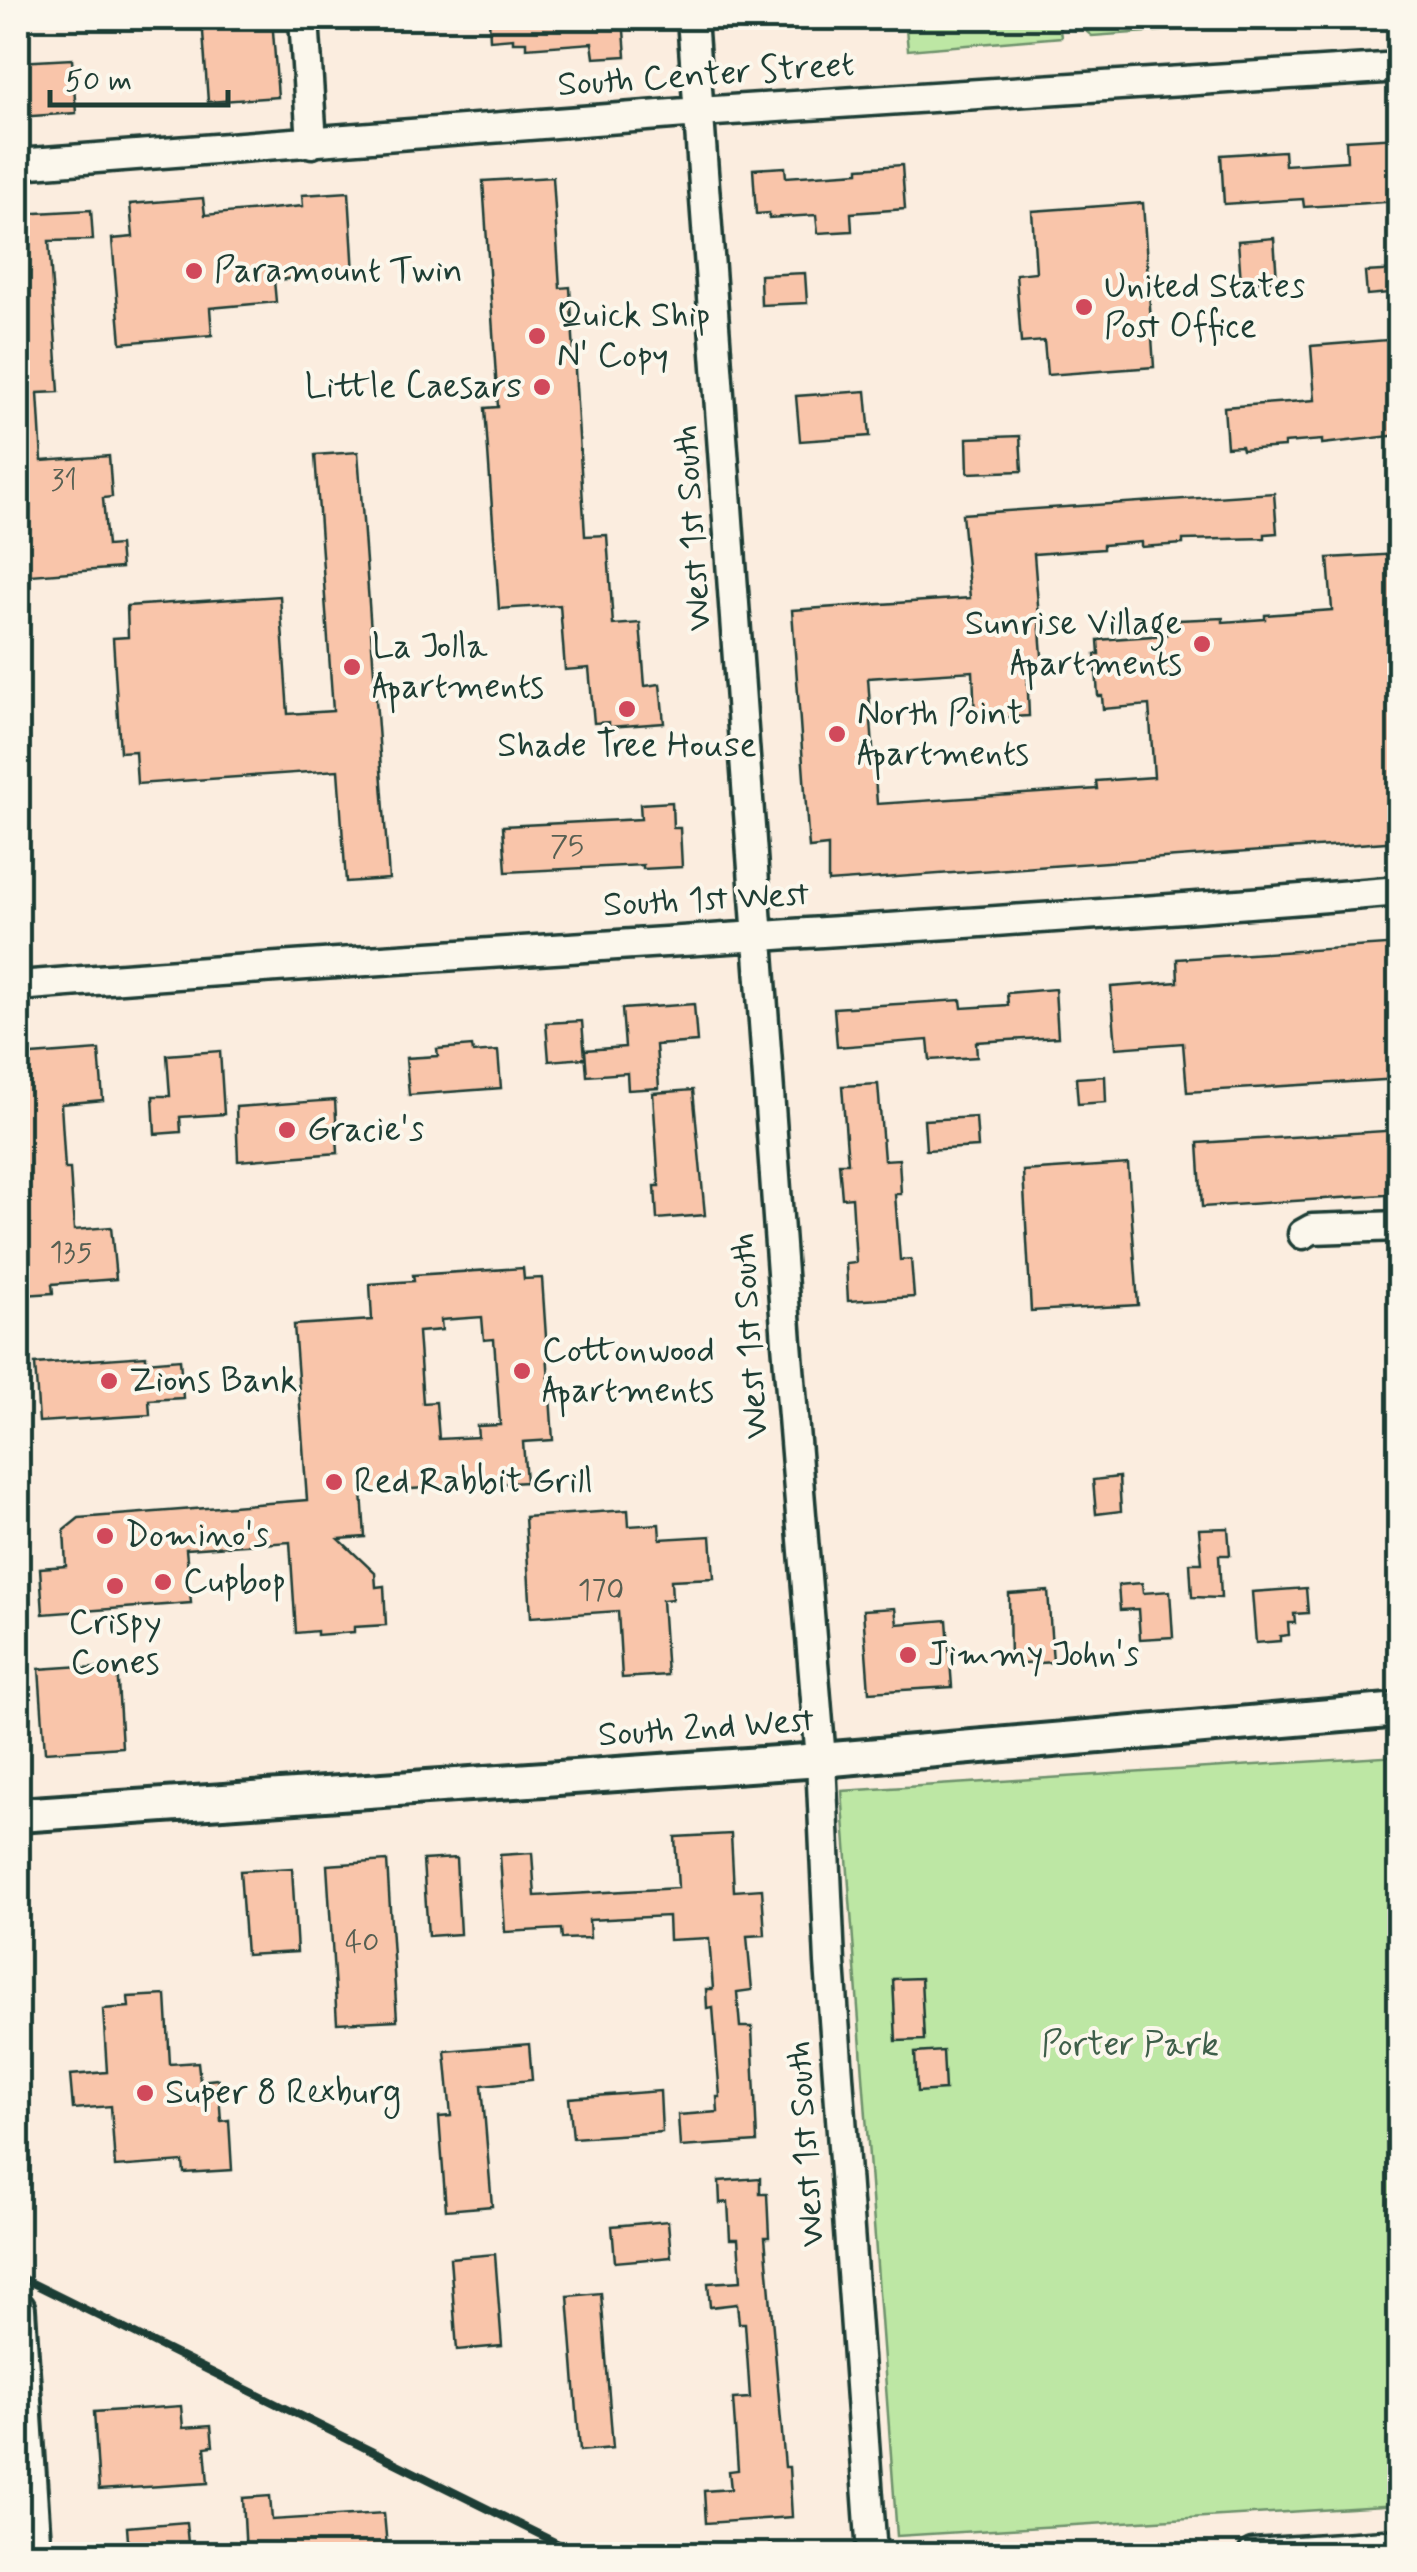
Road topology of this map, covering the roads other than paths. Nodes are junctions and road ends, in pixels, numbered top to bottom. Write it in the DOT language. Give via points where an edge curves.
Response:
graph roads {
  1 [pos="304,18"];
  2 [pos="692,18"];
  3 [pos="1400,67"];
  4 [pos="699,112"];
  5 [pos="312,144"];
  6 [pos="18,164"];
  7 [pos="1400,891"];
  8 [pos="760,934"];
  9 [pos="18,986"];
  10 [pos="1400,1226"];
  11 [pos="1303,1234"];
  12 [pos="1400,1710"];
  13 [pos="821,1760"];
  14 [pos="18,1815"];
  15 [pos="18,2310"];
  16 [pos="1400,2544"];
  17 [pos="34,2554"];
  18 [pos="872,2554"];
  19 [pos="1253,2554"];
  1 -- 5 [label="street"];
  2 -- 4 [label="street, West 1st South"];
  3 -- 4 [label="street, South Center Street"];
  4 -- 5 [label="street, South Center Street"];
  4 -- 8 [label="street, West 1st South"];
  5 -- 6 [label="street, South Center Street"];
  7 -- 8 [label="street, South 1st West"];
  8 -- 9 [label="street, South 1st West"];
  8 -- 13 [label="street, West 1st South"];
  10 -- 11 [label="street"];
  12 -- 13 [label="main road, South 2nd West"];
  13 -- 14 [label="main road, South 2nd West"];
  13 -- 18 [label="street, West 1st South"];
  15 -- 17 [label="main road"];
  16 -- 19 [label="street"];
}
